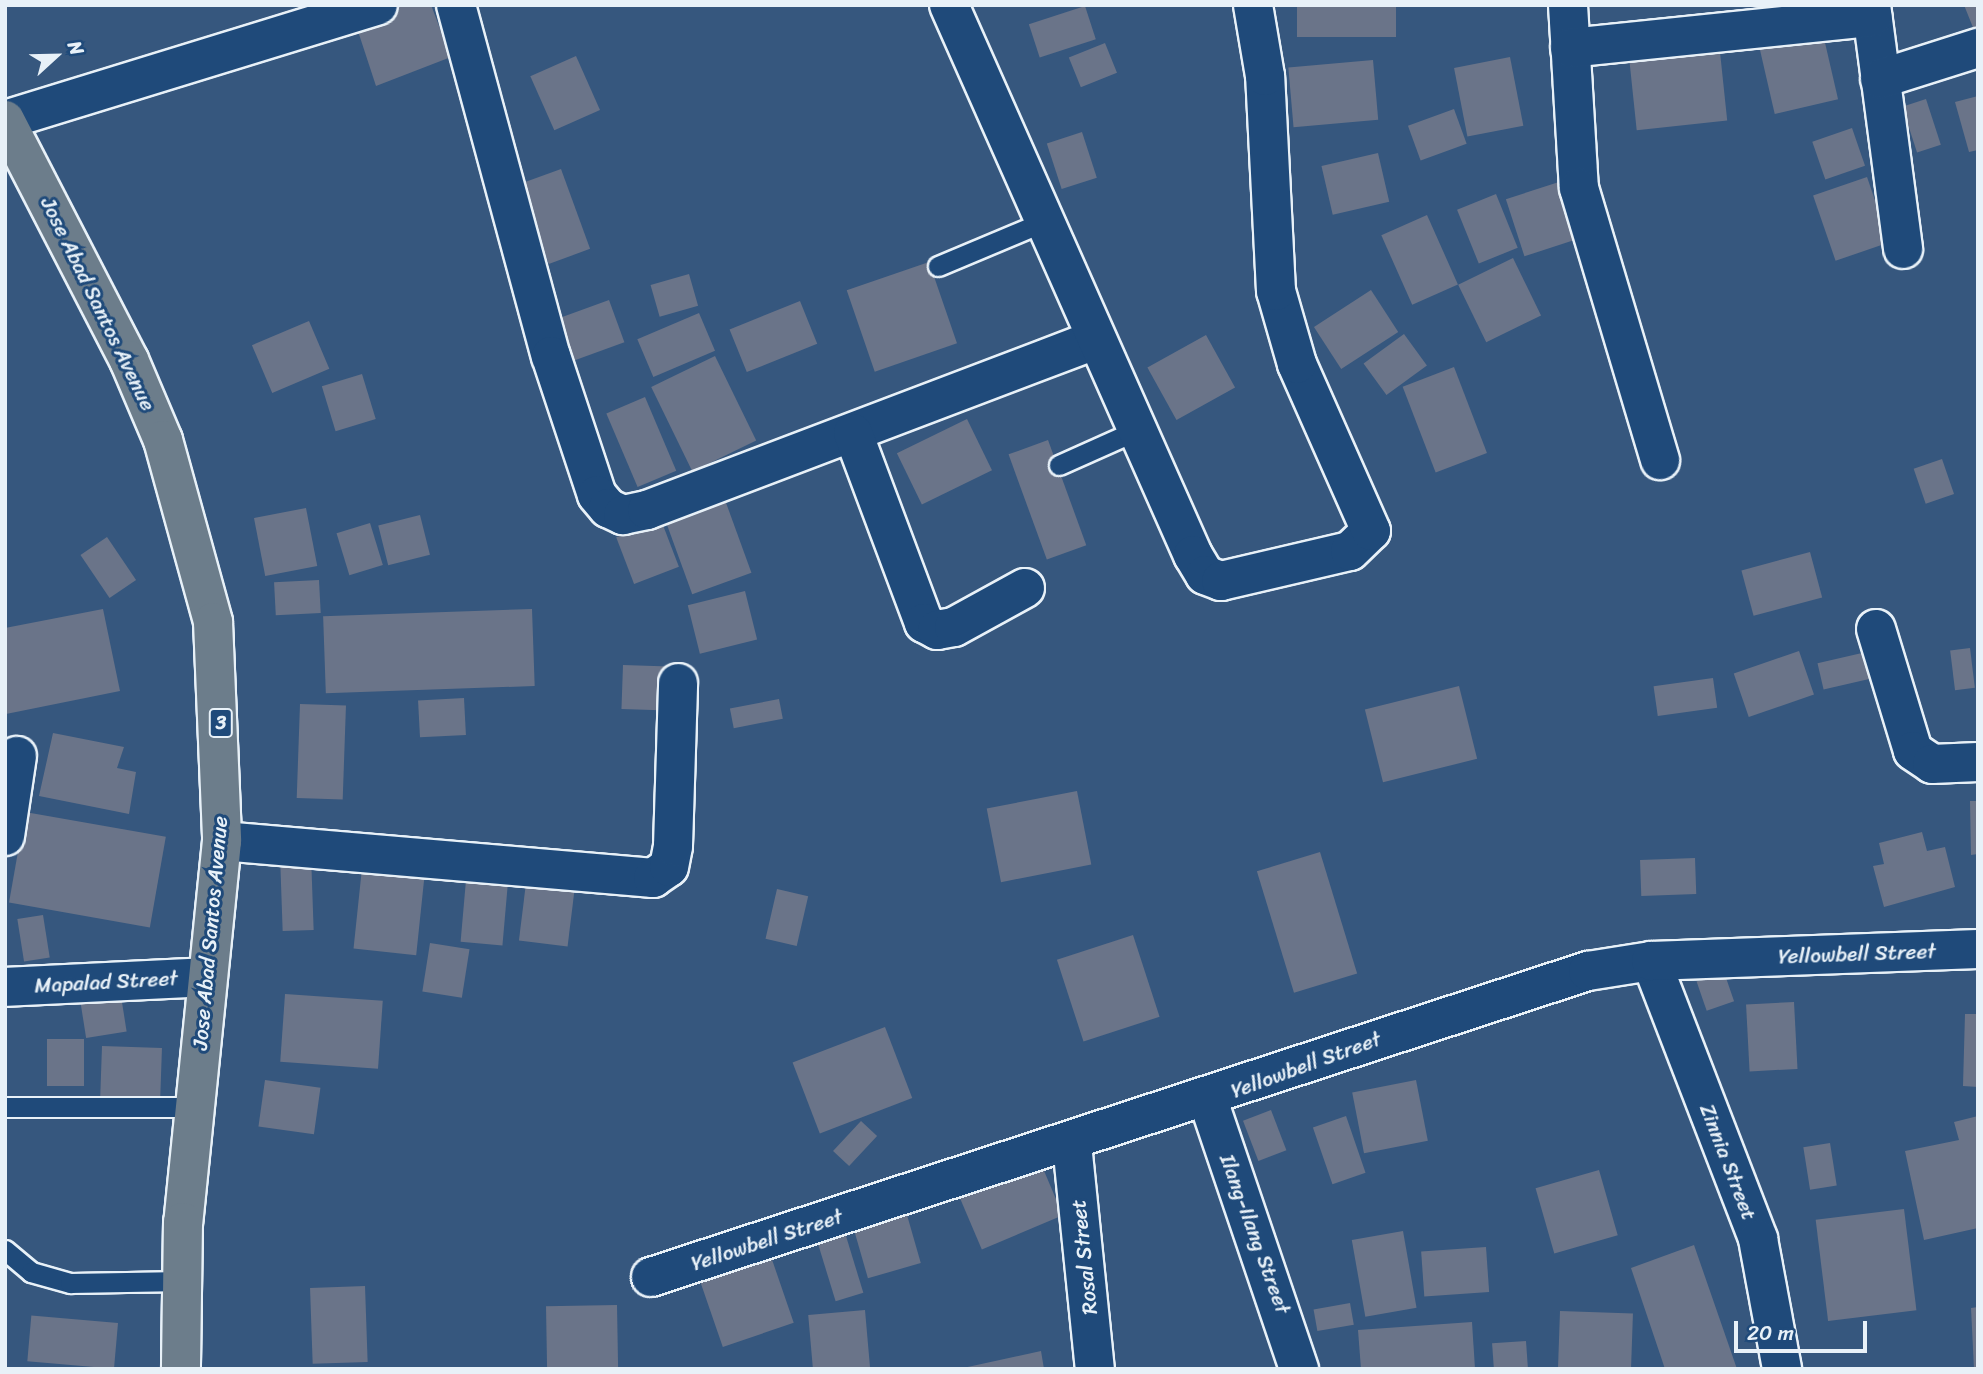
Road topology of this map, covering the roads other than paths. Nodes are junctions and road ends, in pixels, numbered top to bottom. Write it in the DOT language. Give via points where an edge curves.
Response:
graph roads {
  1 [pos="378,5"];
  2 [pos="456,5"];
  3 [pos="949,5"];
  4 [pos="1254,5"];
  5 [pos="1568,5"];
  6 [pos="1872,11"];
  7 [pos="1570,48"];
  8 [pos="1978,48"];
  9 [pos="1880,79"];
  10 [pos="5,120"];
  11 [pos="1043,222"];
  12 [pos="1903,249"];
  13 [pos="938,266"];
  14 [pos="1093,341"];
  15 [pos="1135,430"];
  16 [pos="853,433"];
  17 [pos="1660,460"];
  18 [pos="1059,465"];
  19 [pos="1024,587"];
  20 [pos="1876,629"];
  21 [pos="678,683"];
  22 [pos="17,756"];
  23 [pos="1978,762"];
  24 [pos="5,836"];
  25 [pos="222,841"];
  26 [pos="1978,949"];
  27 [pos="1651,961"];
  28 [pos="206,977"];
  29 [pos="5,987"];
  30 [pos="1208,1100"];
  31 [pos="5,1107"];
  32 [pos="193,1107"];
  33 [pos="1072,1144"];
  34 [pos="5,1250"];
  35 [pos="651,1277"];
  36 [pos="183,1281"];
  37 [pos="181,1369"];
  38 [pos="1095,1369"];
  39 [pos="1300,1369"];
  40 [pos="1782,1369"];
  1 -- 10 [label="street"];
  2 -- 16 [label="street" via="551,356 597,495 608,508 623,515 647,510"];
  3 -- 11 [label="street"];
  4 -- 15 [label="street" via="1265,76 1276,290 1297,364 1371,531 1350,551 1221,581 1205,575"];
  5 -- 7 [label="street"];
  6 -- 7 [label="street"];
  6 -- 9 [label="street"];
  7 -- 17 [label="street" via="1572,145 1586,224"];
  8 -- 9 [label="street"];
  9 -- 12 [label="street"];
  10 -- 25 [label="highway, Jose Abad Santos Avenue / 3" via="129,360 189,525 213,622"];
  11 -- 13 [label="lane"];
  11 -- 14 [label="street"];
  14 -- 15 [label="street"];
  14 -- 16 [label="street"];
  15 -- 18 [label="lane"];
  16 -- 19 [label="street" via="924,623 937,630 954,627"];
  20 -- 23 [label="street" via="1913,751 1932,764"];
  21 -- 25 [label="street" via="673,846 670,867 653,878"];
  22 -- 24 [label="street"];
  25 -- 28 [label="highway, Jose Abad Santos Avenue / 3"];
  26 -- 27 [label="street, Yellowbell Street"];
  27 -- 30 [label="street, Yellowbell Street" via="1510,993"];
  27 -- 40 [label="street, Zinnia Street" via="1758,1238 1777,1314"];
  28 -- 29 [label="street, Mapalad Street"];
  28 -- 32 [label="highway, Jose Abad Santos Avenue / 3"];
  30 -- 33 [label="street, Yellowbell Street"];
  30 -- 39 [label="street, Ilang-Ilang Street"];
  31 -- 32 [label="lane"];
  32 -- 36 [label="highway, Jose Abad Santos Avenue / 3"];
  33 -- 35 [label="street, Yellowbell Street"];
  33 -- 38 [label="street, Rosal Street"];
  34 -- 36 [label="lane" via="31,1272 70,1283"];
  36 -- 37 [label="highway, Jose Abad Santos Avenue / 3"];
}
